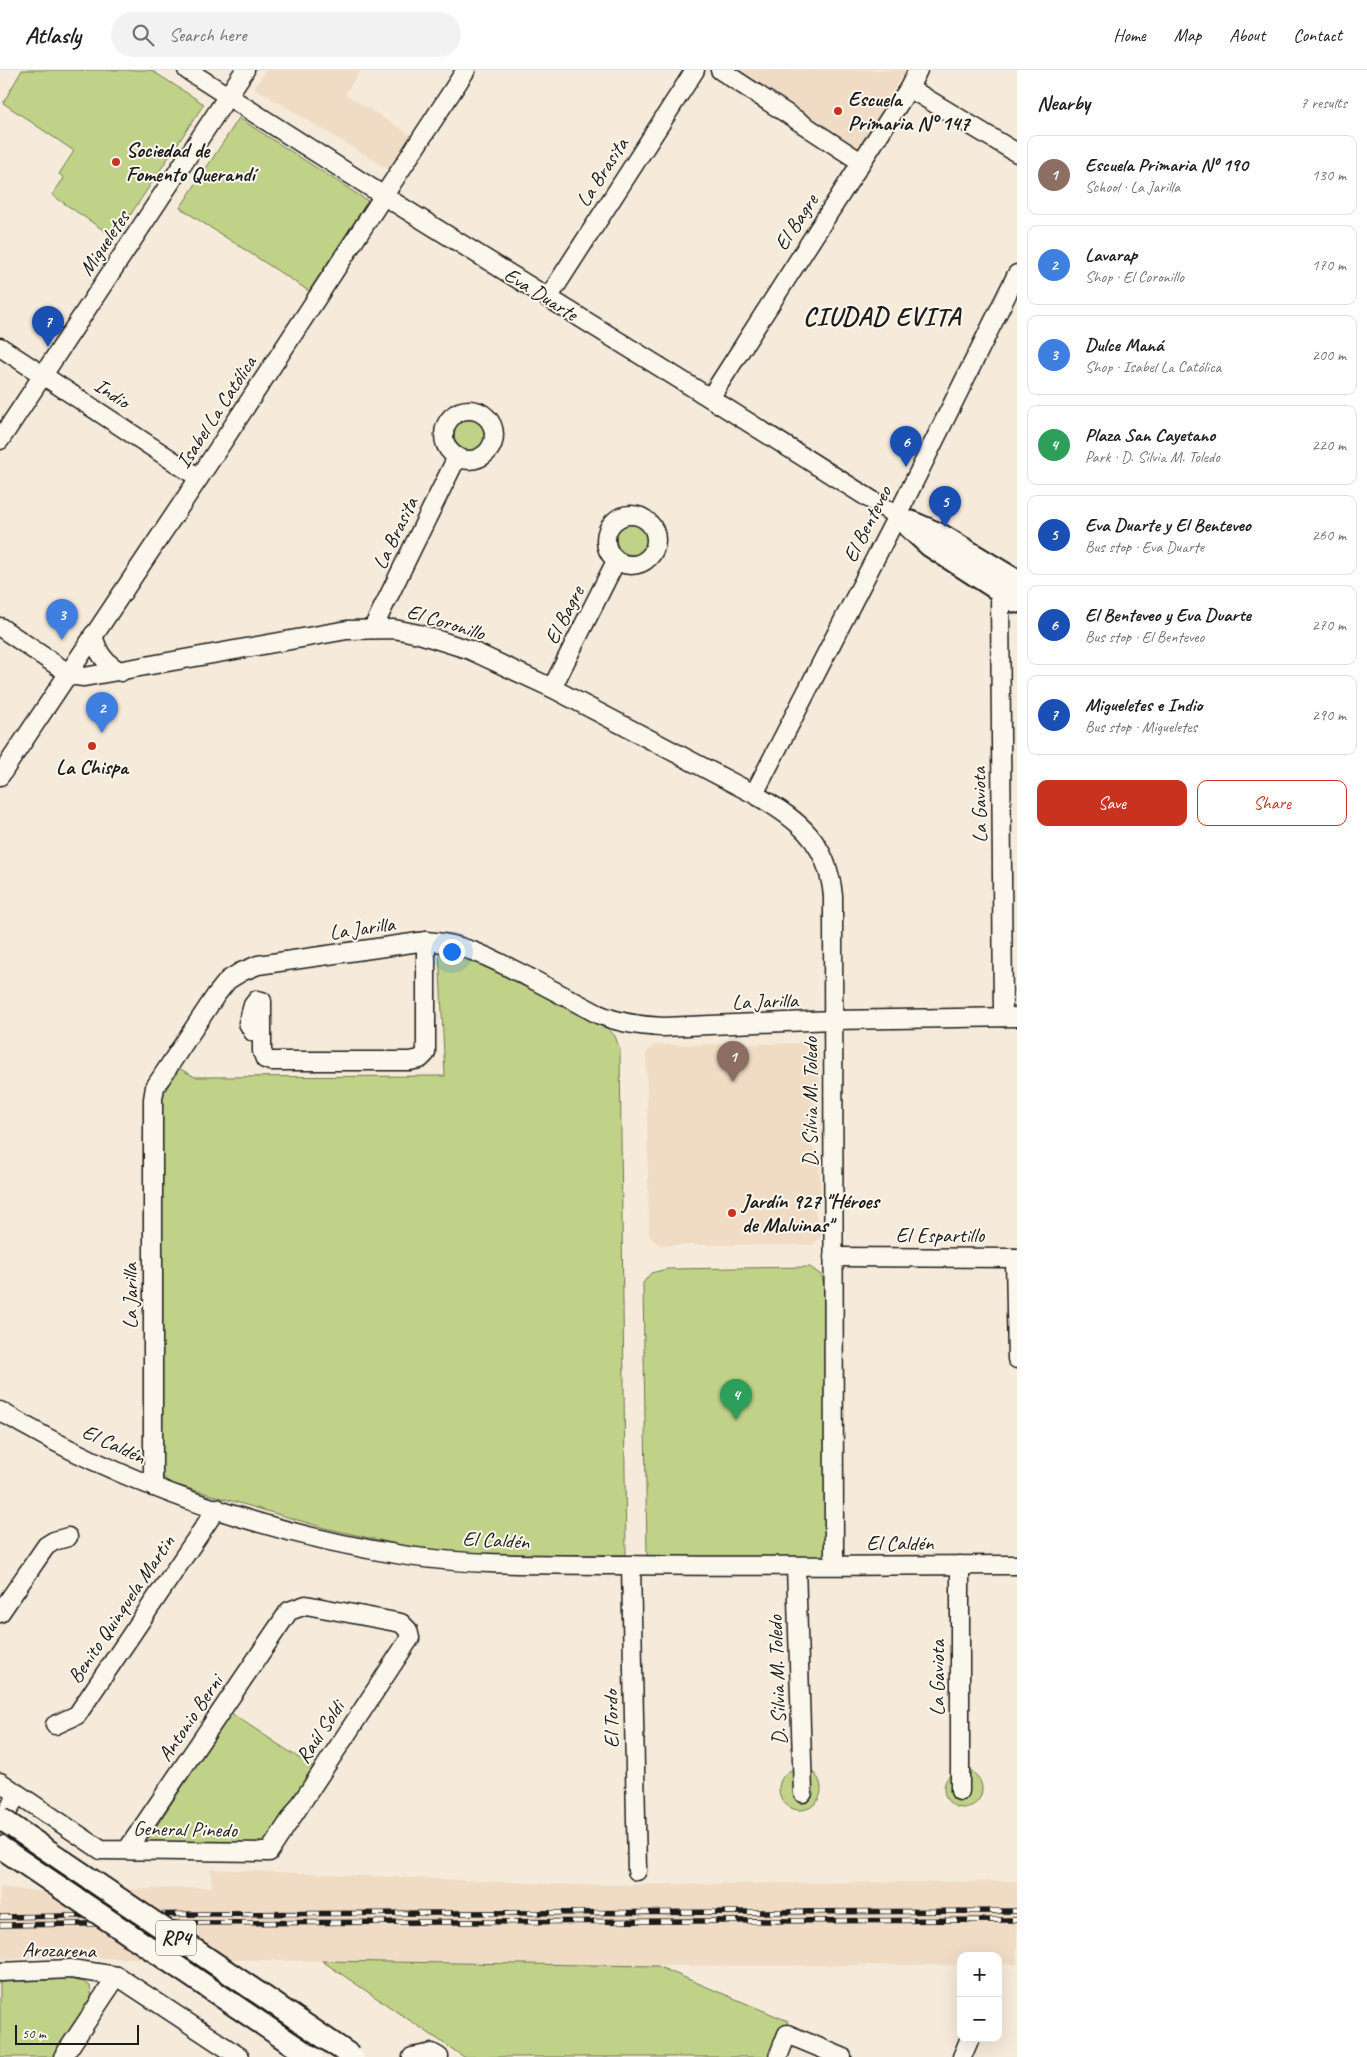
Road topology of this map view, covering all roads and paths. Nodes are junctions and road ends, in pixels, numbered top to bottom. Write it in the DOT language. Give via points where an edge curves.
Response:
graph roads {
  1 [pos="187,70"];
  2 [pos="246,70"];
  3 [pos="466,70"];
  4 [pos="695,70"];
  5 [pos="720,70"];
  6 [pos="918,70"];
  7 [pos="910,88"];
  8 [pos="228,97"];
  9 [pos="1017,153"];
  10 [pos="861,162"];
  11 [pos="384,196"];
  12 [pos="1017,274"];
  13 [pos="548,298"];
  14 [pos="0,347"];
  15 [pos="43,375"];
  16 [pos="710,398"];
  17 [pos="0,440"];
  18 [pos="457,457"];
  19 [pos="199,478"];
  20 [pos="896,516"];
  21 [pos="616,561"];
  22 [pos="1017,581"];
  23 [pos="1008,597"];
  24 [pos="0,628"];
  25 [pos="373,628"];
  26 [pos="93,635"];
  27 [pos="121,672"];
  28 [pos="68,673"];
  29 [pos="552,688"];
  30 [pos="0,776"];
  31 [pos="754,794"];
  32 [pos="426,941"];
  33 [pos="1010,1017"];
  34 [pos="833,1020"];
  35 [pos="262,1035"];
  36 [pos="833,1258"];
  37 [pos="1016,1258"];
  38 [pos="1017,1359"];
  39 [pos="0,1411"];
  40 [pos="153,1487"];
  41 [pos="217,1508"];
  42 [pos="68,1537"];
  43 [pos="631,1565"];
  44 [pos="834,1565"];
  45 [pos="960,1565"];
  46 [pos="1017,1565"];
  47 [pos="796,1566"];
  48 [pos="289,1611"];
  49 [pos="0,1613"];
  50 [pos="55,1725"];
  51 [pos="0,1782"];
  52 [pos="960,1791"];
  53 [pos="803,1793"];
  54 [pos="17,1794"];
  55 [pos="0,1818"];
  56 [pos="0,1826"];
  57 [pos="0,1847"];
  58 [pos="126,1850"];
  59 [pos="269,1852"];
  60 [pos="637,1871"];
  61 [pos="0,1972"];
  62 [pos="117,1976"];
  63 [pos="968,2042"];
  64 [pos="63,2057"];
  65 [pos="240,2057"];
  66 [pos="311,2057"];
  67 [pos="353,2057"];
  68 [pos="412,2057"];
  69 [pos="439,2057"];
  70 [pos="778,2057"];
  71 [pos="842,2057"];
  72 [pos="962,2057"];
  1 -- 8 [label="street, Eva Duarte"];
  2 -- 8 [label="street, Migueletes"];
  3 -- 11 [label="street, Isabel La Católica"];
  4 -- 13 [label="street, La Brasita"];
  5 -- 10 [label="street"];
  6 -- 7 [label="street, El Bagre"];
  7 -- 9 [label="street"];
  7 -- 10 [label="street, El Bagre"];
  8 -- 11 [label="street, Eva Duarte"];
  8 -- 15 [label="street, Migueletes"];
  10 -- 16 [label="street, El Bagre"];
  11 -- 13 [label="street, Eva Duarte"];
  11 -- 19 [label="street, Isabel La Católica"];
  12 -- 20 [label="street, El Benteveo"];
  13 -- 16 [label="street, Eva Duarte"];
  14 -- 15 [label="street, Indio"];
  15 -- 17 [label="street, Migueletes"];
  15 -- 19 [label="street, Indio"];
  16 -- 20 [label="street, Eva Duarte"];
  18 -- 25 [label="street, La Brasita"];
  19 -- 26 [label="street, Isabel La Católica"];
  20 -- 22 [label="main road, Eva Duarte" via="941,535"];
  20 -- 23 [label="main road, Eva Duarte" via="930,546"];
  20 -- 31 [label="street, El Benteveo"];
  21 -- 29 [label="street, El Bagre"];
  23 -- 33 [label="street, La Gaviota"];
  24 -- 28 [label="street"];
  25 -- 27 [label="street, El Coronillo" via="347,630"];
  25 -- 29 [label="street, El Coronillo" via="449,642"];
  26 -- 27 [label="street" via="97,651 107,664"];
  26 -- 28 [label="street, Isabel La Católica"];
  27 -- 28 [label="street, El Coronillo" via="84,677"];
  28 -- 30 [label="street, Isabel La Católica"];
  29 -- 31 [label="street, El Coronillo"];
  31 -- 34 [label="street, D. Silvia M. Toledo" via="799,824 826,861 833,896"];
  32 -- 34 [label="street, La Jarilla" via="464,946 598,1014 629,1024 663,1028"];
  32 -- 35 [label="street" via="426,1053 420,1059 271,1061 265,1059 262,1051"];
  32 -- 40 [label="street, La Jarilla" via="258,965 241,972 228,980 216,995 156,1087 152,1111"];
  33 -- 34 [label="street, La Jarilla"];
  34 -- 36 [label="street, D. Silvia M. Toledo"];
  36 -- 37 [label="street, El Espartillo"];
  36 -- 44 [label="street, D. Silvia M. Toledo"];
  37 -- 38 [label="street"];
  39 -- 40 [label="street, El Caldén" via="94,1461"];
  40 -- 41 [label="street, El Caldén"];
  41 -- 43 [label="street, El Caldén" via="342,1544 409,1556 471,1563"];
  41 -- 50 [label="street, Benito Quinquela Martin" via="77,1715"];
  42 -- 49 [label="street" via="46,1546"];
  43 -- 47 [label="street, El Caldén"];
  43 -- 60 [label="street, El Tordo"];
  44 -- 45 [label="street, El Caldén"];
  44 -- 47 [label="street, El Caldén"];
  45 -- 46 [label="street, El Caldén"];
  45 -- 52 [label="street, La Gaviota"];
  47 -- 53 [label="street, D. Silvia M. Toledo"];
  48 -- 58 [label="street, Antonio Berni"];
  48 -- 59 [label="street, Raúl Soldi" via="306,1605 401,1623 410,1638"];
  51 -- 54 [label="street"];
  54 -- 56 [label="street"];
  54 -- 58 [label="street, General Pinedo" via="101,1850"];
  55 -- 67 [label="main road, RP4, bridge"];
  57 -- 66 [label="main road, RP4, bridge"];
  58 -- 59 [label="street, General Pinedo"];
  61 -- 62 [label="street, Arozarena" via="71,1969"];
  62 -- 64 [label="street"];
  62 -- 65 [label="street"];
  63 -- 72 [label="street"];
  68 -- 69 [label="street" via="432,2053"];
  70 -- 71 [label="street" via="787,2034"];
}
